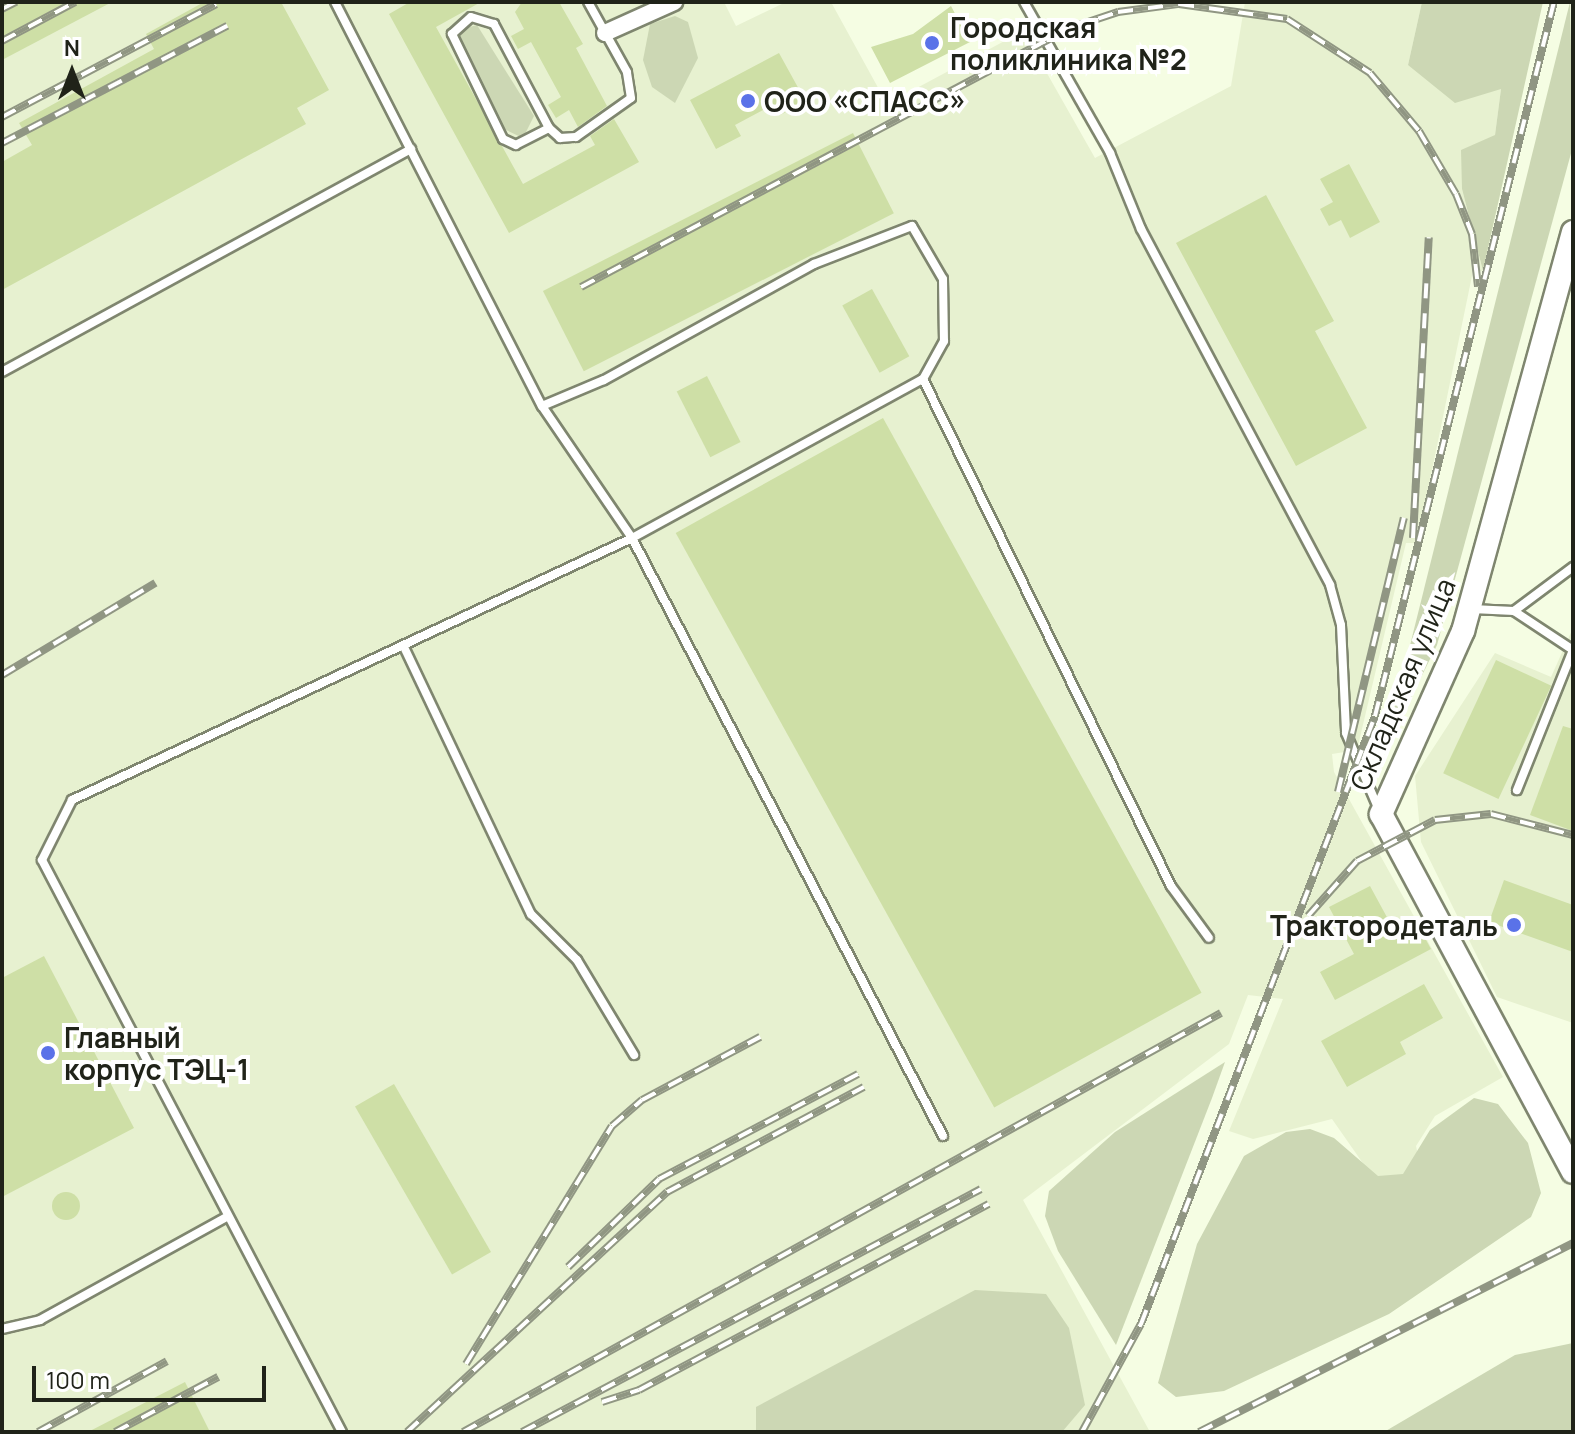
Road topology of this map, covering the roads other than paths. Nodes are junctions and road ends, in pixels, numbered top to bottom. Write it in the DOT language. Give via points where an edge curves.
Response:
graph roads {
  1 [pos="335,2"];
  2 [pos="588,2"];
  3 [pos="674,2"];
  4 [pos="1024,2"];
  5 [pos="605,33"];
  6 [pos="549,128"];
  7 [pos="411,149"];
  8 [pos="1573,232"];
  9 [pos="2,372"];
  10 [pos="923,379"];
  11 [pos="542,406"];
  12 [pos="632,538"];
  13 [pos="1573,567"];
  14 [pos="1470,609"];
  15 [pos="1514,611"];
  16 [pos="404,647"];
  17 [pos="1517,790"];
  18 [pos="1381,814"];
  19 [pos="1209,938"];
  20 [pos="634,1055"];
  21 [pos="943,1136"];
  22 [pos="1573,1172"];
  23 [pos="225,1218"];
  24 [pos="2,1329"];
  25 [pos="342,1432"];
  1 -- 7 [label="lane"];
  2 -- 5 [label="lane"];
  3 -- 5 [label="street"];
  4 -- 18 [label="lane" via="1110,153 1141,229 1330,585 1341,625 1346,733"];
  5 -- 6 [label="lane" via="630,79 627,106 576,137 560,138"];
  6 -- 6 [label="lane" via="516,145 503,139 456,54 456,25 471,17 494,24"];
  7 -- 9 [label="lane"];
  7 -- 11 [label="lane"];
  8 -- 14 [label="street, Складская улица"];
  10 -- 11 [label="lane" via="944,341 943,279 912,226 814,264 604,380"];
  10 -- 12 [label="lane"];
  10 -- 19 [label="lane" via="1165,875"];
  11 -- 12 [label="lane"];
  12 -- 16 [label="lane"];
  12 -- 21 [label="lane"];
  13 -- 15 [label="lane"];
  14 -- 15 [label="lane"];
  14 -- 18 [label="street, Складская улица"];
  15 -- 17 [label="lane" via="1573,650"];
  16 -- 20 [label="lane" via="531,914 577,960"];
  16 -- 23 [label="lane" via="72,800 42,860"];
  18 -- 22 [label="street, Складская улица"];
  23 -- 24 [label="lane" via="40,1320"];
  23 -- 25 [label="lane"];
}
